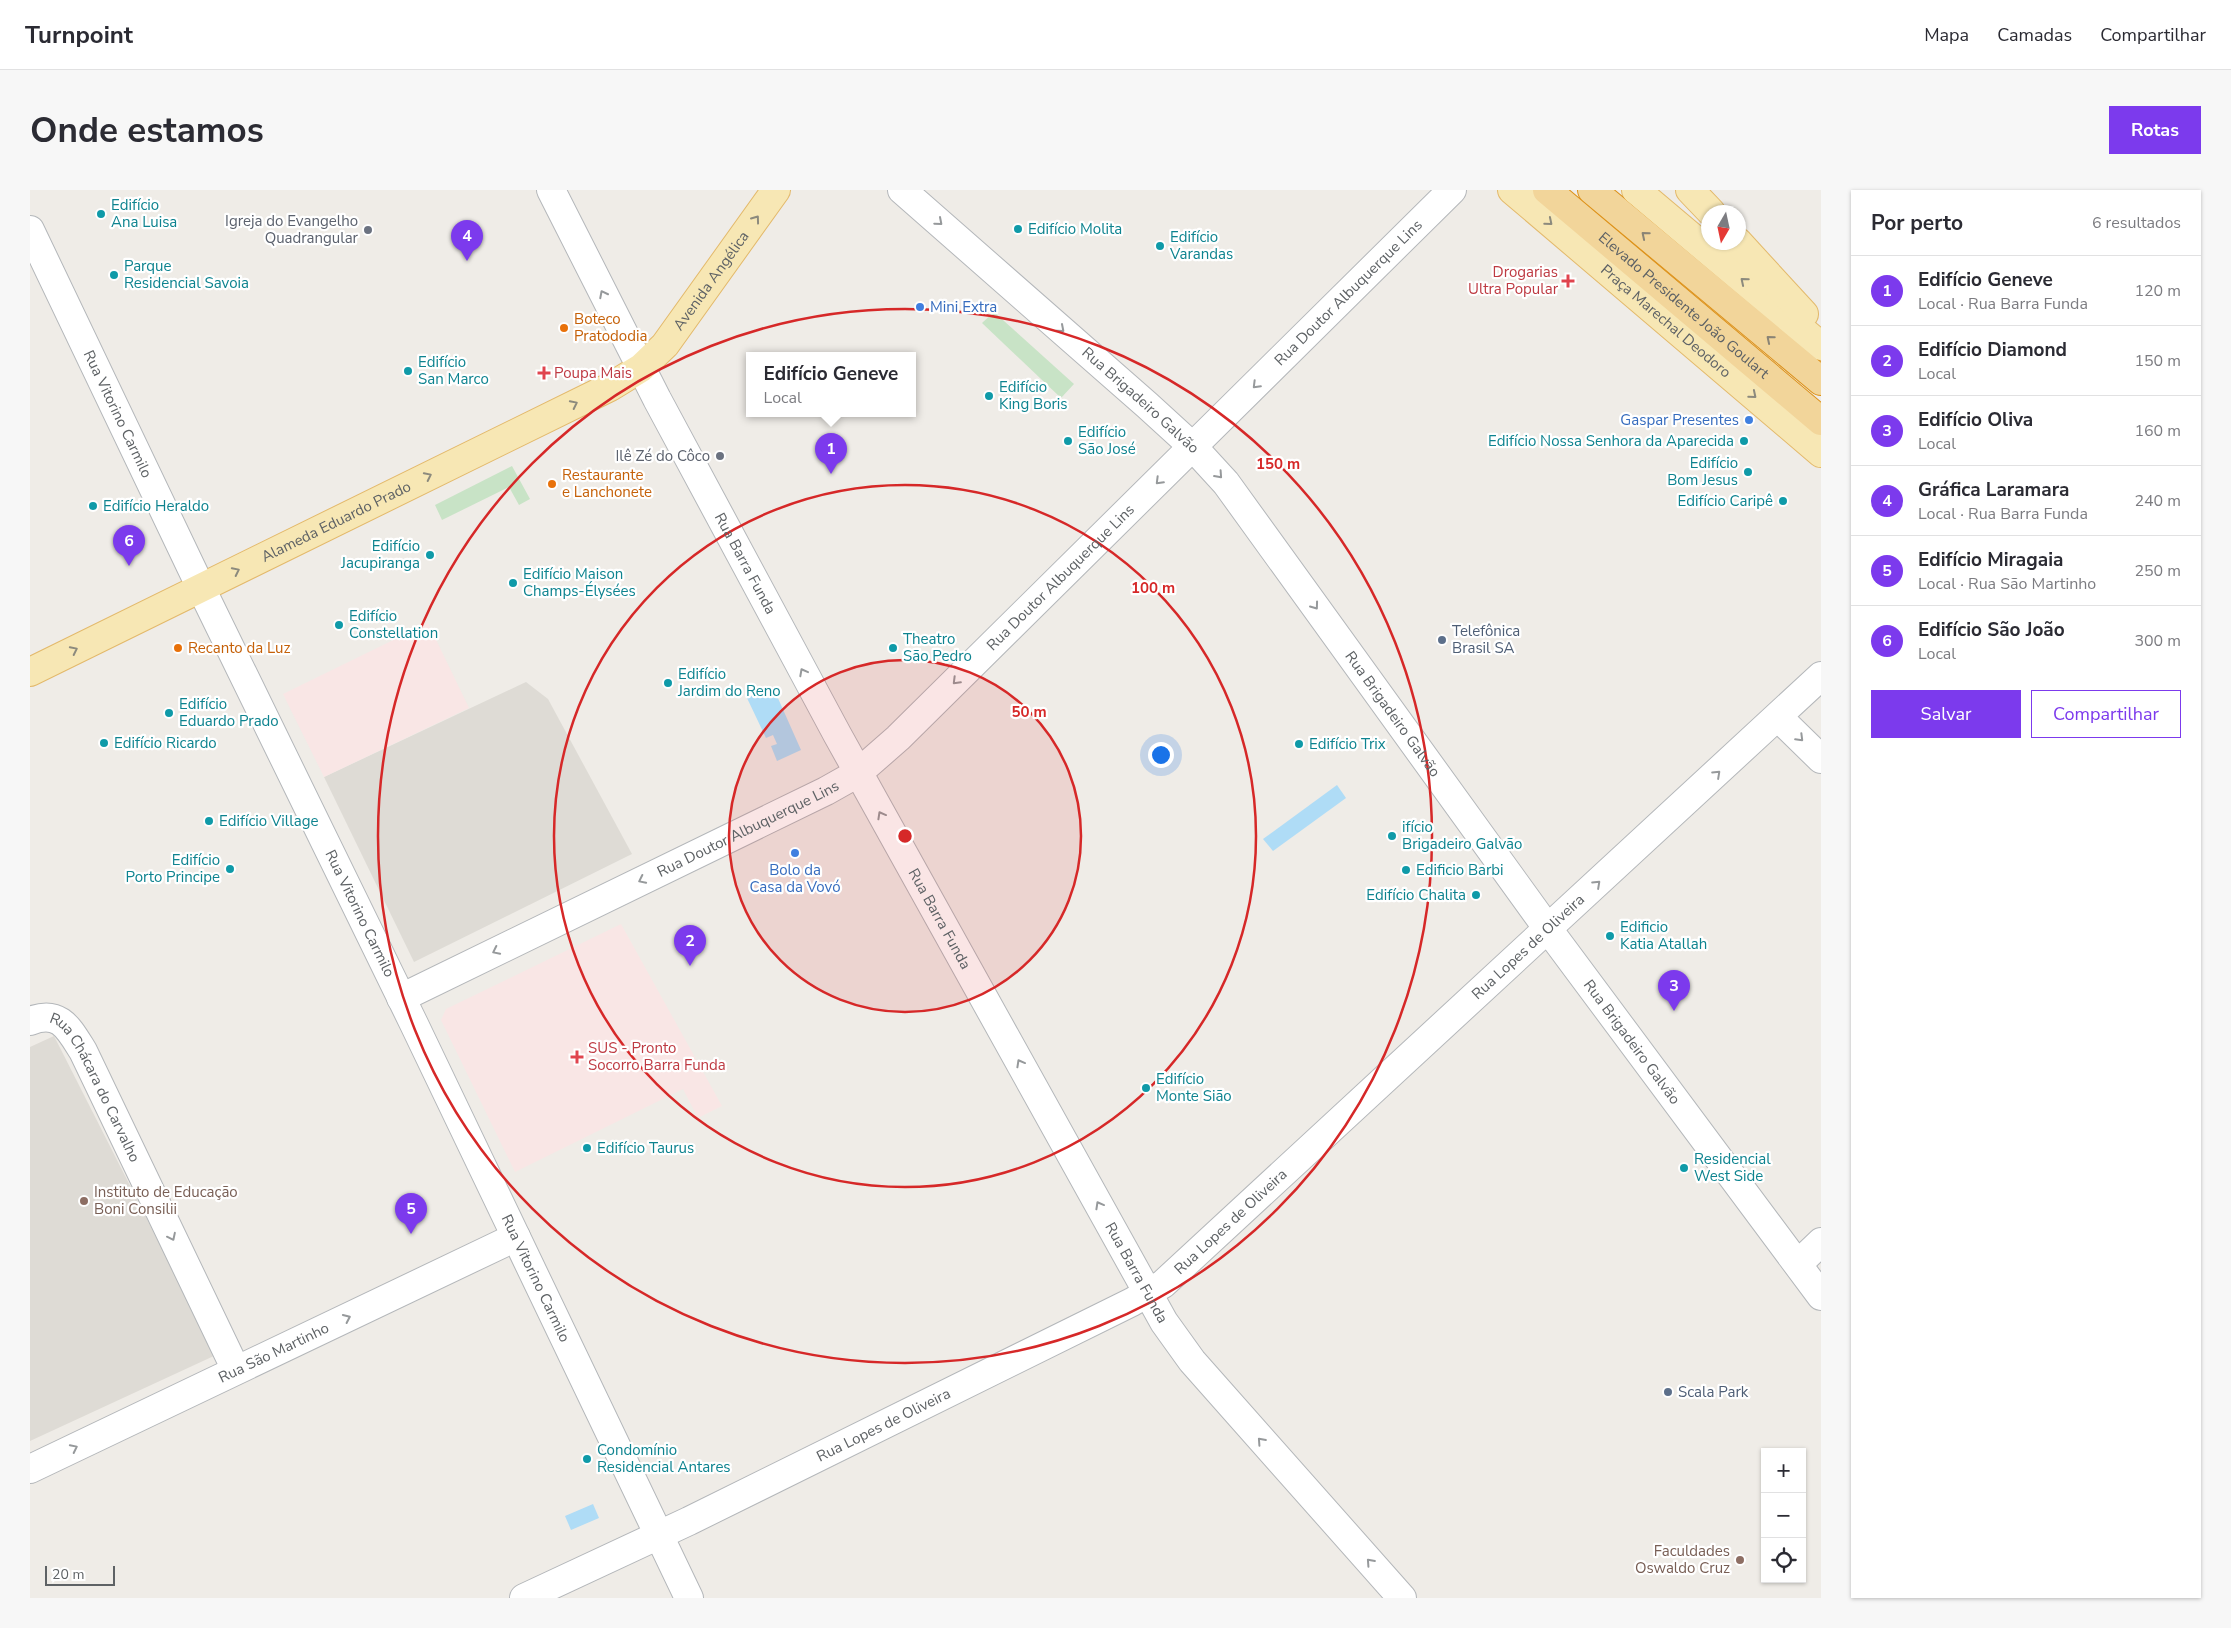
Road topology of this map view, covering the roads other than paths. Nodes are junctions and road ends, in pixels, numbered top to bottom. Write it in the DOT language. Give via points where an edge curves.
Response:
graph roads {
  1 [pos="550,190"];
  2 [pos="776,190"];
  3 [pos="902,190"];
  4 [pos="1452,190"];
  5 [pos="1512,190"];
  6 [pos="1547,190"];
  7 [pos="1592,190"];
  8 [pos="1636,190"];
  9 [pos="1690,190"];
  10 [pos="1704,205"];
  11 [pos="30,230"];
  12 [pos="1745,250"];
  13 [pos="1821,334"];
  14 [pos="1821,346"];
  15 [pos="641,368"];
  16 [pos="1821,381"];
  17 [pos="1821,421"];
  18 [pos="1193,447"];
  19 [pos="1821,453"];
  20 [pos="201,588"];
  21 [pos="30,672"];
  22 [pos="1821,676"];
  23 [pos="1778,717"];
  24 [pos="1821,759"];
  25 [pos="858,773"];
  26 [pos="1548,929"];
  27 [pos="401,998"];
  28 [pos="30,1021"];
  29 [pos="516,1237"];
  30 [pos="1821,1242"];
  31 [pos="1798,1264"];
  32 [pos="1147,1294"];
  33 [pos="1821,1296"];
  34 [pos="236,1370"];
  35 [pos="30,1469"];
  36 [pos="659,1536"];
  37 [pos="524,1598"];
  38 [pos="689,1598"];
  39 [pos="1402,1598"];
  15 -- 1 [label="street, Rua Barra Funda, one-way"];
  15 -- 2 [label="main road, Avenida Angélica, one-way" via="665,345"];
  3 -- 18 [label="street, Rua Brigadeiro Galvão, one-way"];
  4 -- 18 [label="street, Rua Doutor Albuquerque Lins, one-way"];
  5 -- 19 [label="main road, Praça Marechal Deodoro, one-way"];
  6 -- 17 [label="highway, Elevado Presidente João Goulart"];
  16 -- 7 [label="highway, Elevado Presidente João Goulart, one-way"];
  14 -- 8 [label="main road, one-way"];
  9 -- 10 [label="main road"];
  11 -- 20 [label="street, Rua Vitorino Carmilo"];
  12 -- 13 [label="main road"];
  20 -- 15 [label="main road, Alameda Eduardo Prado, one-way" via="610,387"];
  25 -- 15 [label="street, Rua Barra Funda, one-way"];
  18 -- 25 [label="street, Rua Doutor Albuquerque Lins, one-way" via="898,738"];
  18 -- 26 [label="street, Rua Brigadeiro Galvão, one-way" via="1226,483"];
  21 -- 20 [label="main road, Alameda Eduardo Prado, one-way"];
  20 -- 27 [label="street, Rua Vitorino Carmilo"];
  22 -- 23 [label="street, Rua Lopes de Oliveira"];
  23 -- 24 [label="street, one-way"];
  26 -- 23 [label="street, Rua Lopes de Oliveira, one-way"];
  25 -- 27 [label="street, Rua Doutor Albuquerque Lins, one-way"];
  32 -- 25 [label="street, Rua Barra Funda, one-way"];
  26 -- 31 [label="street, Rua Brigadeiro Galvão"];
  26 -- 32 [label="street, Rua Lopes de Oliveira" via="1175,1274"];
  27 -- 29 [label="street, Rua Vitorino Carmilo"];
  28 -- 34 [label="street, Rua Chácara do Carvalho, one-way" via="49,1017 61,1021 83,1051"];
  34 -- 29 [label="street, Rua São Martinho, one-way"];
  29 -- 36 [label="street, Rua Vitorino Carmilo"];
  30 -- 31 [label="street"];
  31 -- 33 [label="street, Rua Brigadeiro Galvão"];
  32 -- 36 [label="street, Rua Lopes de Oliveira"];
  39 -- 32 [label="street, Rua Barra Funda, one-way" via="1192,1362"];
  35 -- 34 [label="street, Rua São Martinho, one-way"];
  36 -- 37 [label="street, Rua Lopes de Oliveira"];
  36 -- 38 [label="street, Rua Vitorino Carmilo"];
}
